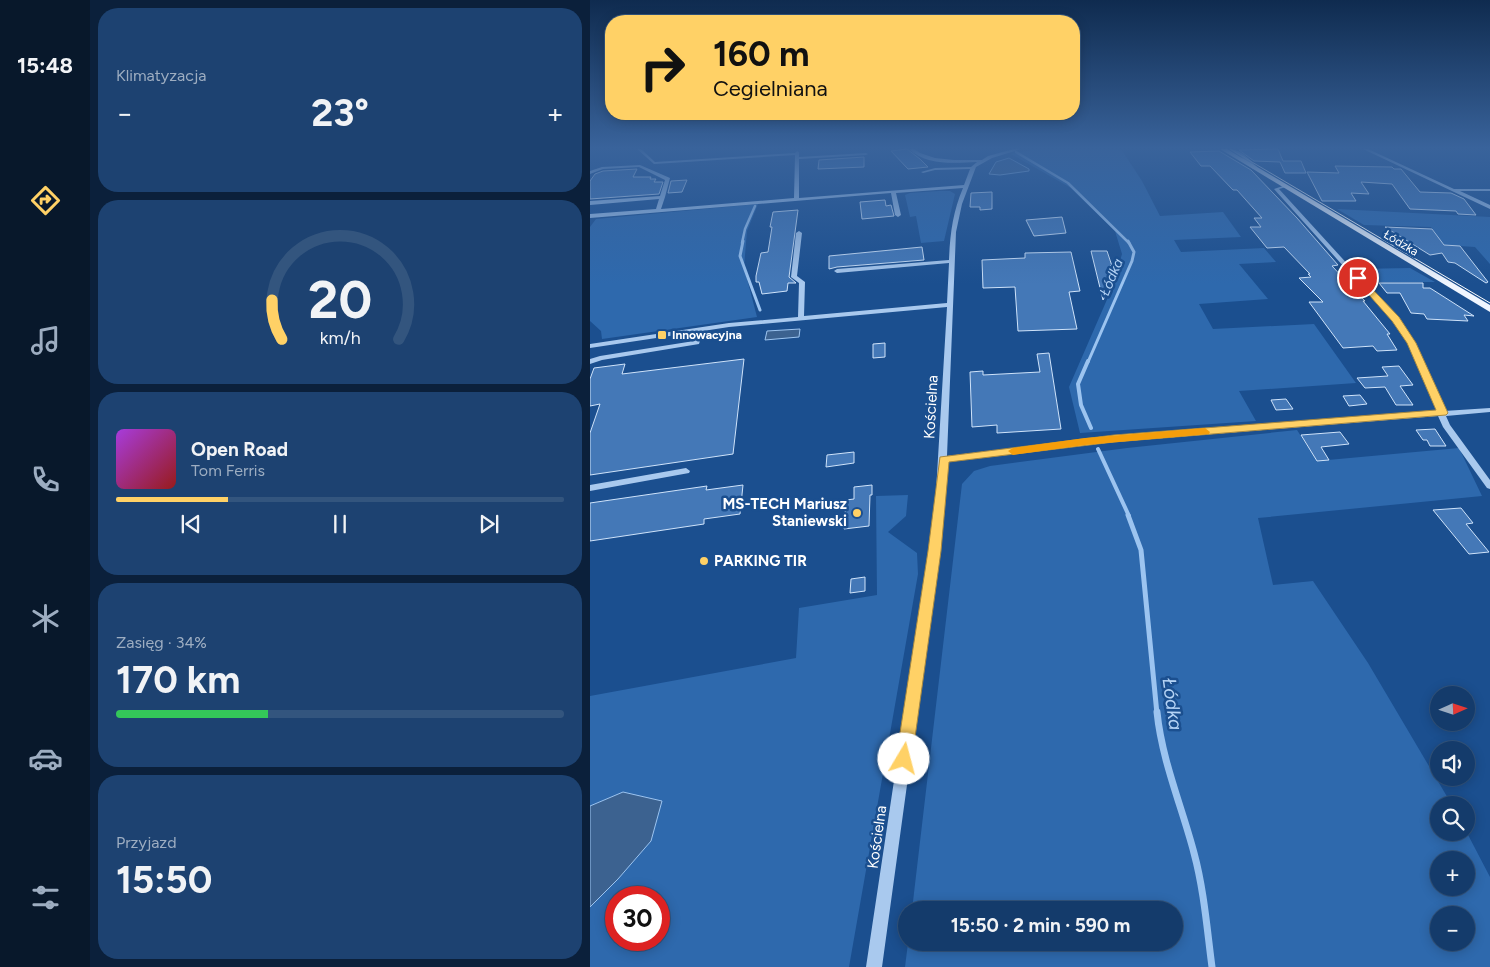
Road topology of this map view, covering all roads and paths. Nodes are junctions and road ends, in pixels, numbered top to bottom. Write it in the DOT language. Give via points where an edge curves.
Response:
graph roads {
  1 [pos="796,194"];
  2 [pos="855,194"];
  3 [pos="894,194"];
  4 [pos="964,194"];
  5 [pos="1281,194"];
  6 [pos="1298,194"];
  7 [pos="1461,194"];
  8 [pos="663,197"];
  9 [pos="796,199"];
  10 [pos="590,203"];
  11 [pos="1490,207"];
  12 [pos="658,210"];
  13 [pos="898,215"];
  14 [pos="591,217"];
  15 [pos="798,233"];
  16 [pos="952,261"];
  17 [pos="838,271"];
  18 [pos="950,305"];
  19 [pos="1490,309"];
  20 [pos="800,318"];
  21 [pos="700,329"];
  22 [pos="590,346"];
  23 [pos="590,362"];
  24 [pos="1490,410"];
  25 [pos="1443,413"];
  26 [pos="944,459"];
  27 [pos="686,471"];
  28 [pos="1490,486"];
  29 [pos="590,488"];
  30 [pos="874,967"];
  1 -- 9 [label="street"];
  2 -- 9 [label="street"];
  3 -- 13 [label="street"];
  4 -- 16 [label="street, Kościelna" via="953,232"];
  5 -- 25 [label="street" via="1401,326 1412,343"];
  6 -- 19 [label="main road, Łódzka"];
  7 -- 11 [label="street"];
  8 -- 10 [label="street"];
  8 -- 12 [label="street"];
  9 -- 12 [label="street"];
  12 -- 14 [label="street"];
  15 -- 20 [label="street" via="794,277 802,282"];
  16 -- 17 [label="street"];
  16 -- 18 [label="street, Kościelna"];
  18 -- 20 [label="street"];
  18 -- 26 [label="street, Kościelna"];
  20 -- 21 [label="street"];
  21 -- 22 [label="street"];
  21 -- 23 [label="street" via="697,343"];
  24 -- 25 [label="street"];
  25 -- 26 [label="street" via="1114,439"];
  25 -- 28 [label="street" via="1446,425"];
  26 -- 30 [label="street, Kościelna" via="934,551"];
  27 -- 29 [label="street"];
}
